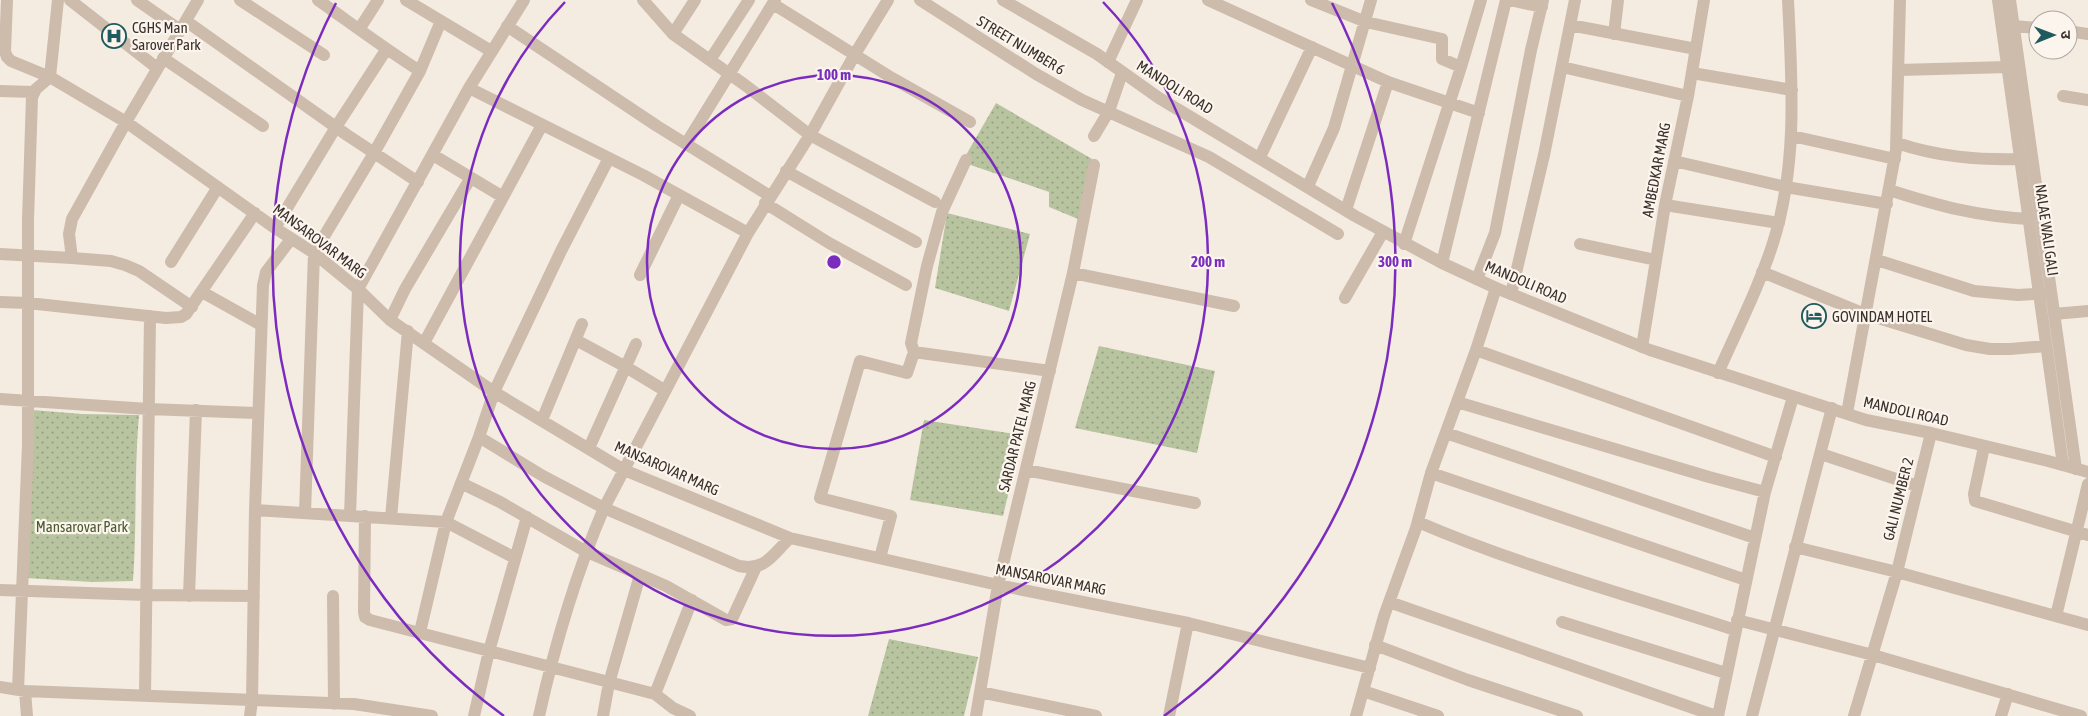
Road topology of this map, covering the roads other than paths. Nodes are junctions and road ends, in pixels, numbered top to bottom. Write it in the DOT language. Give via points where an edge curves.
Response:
graph roads {
  1 [pos="7,0"];
  2 [pos="58,0"];
  3 [pos="70,0"];
  4 [pos="198,0"];
  5 [pos="240,0"];
  6 [pos="318,0"];
  7 [pos="378,0"];
  8 [pos="406,0"];
  9 [pos="524,0"];
  10 [pos="643,0"];
  11 [pos="695,0"];
  12 [pos="749,0"];
  13 [pos="888,0"];
  14 [pos="920,0"];
  15 [pos="1003,0"];
  16 [pos="1137,0"];
  17 [pos="1208,0"];
  18 [pos="1311,0"];
  19 [pos="1371,0"];
  20 [pos="1481,0"];
  21 [pos="1506,0"];
  22 [pos="1510,0"];
  23 [pos="1575,0"];
  24 [pos="1618,0"];
  25 [pos="1704,0"];
  26 [pos="1788,0"];
  27 [pos="1900,0"];
  28 [pos="1998,0"];
  29 [pos="2010,0"];
  30 [pos="145,2"];
  31 [pos="774,2"];
  32 [pos="1542,3"];
  33 [pos="441,21"];
  34 [pos="1366,22"];
  35 [pos="183,25"];
  36 [pos="1570,25"];
  37 [pos="507,26"];
  38 [pos="2014,26"];
  39 [pos="2028,27"];
  40 [pos="360,28"];
  41 [pos="674,34"];
  42 [pos="1614,34"];
  43 [pos="1312,47"];
  44 [pos="1696,49"];
  45 [pos="386,50"];
  46 [pos="491,51"];
  47 [pos="855,54"];
  48 [pos="324,56"];
  49 [pos="710,60"];
  50 [pos="1108,62"];
  51 [pos="160,63"];
  52 [pos="1353,67"];
  53 [pos="1461,67"];
  54 [pos="1562,67"];
  55 [pos="2008,67"];
  56 [pos="1899,70"];
  57 [pos="420,71"];
  58 [pos="730,73"];
  59 [pos="1122,73"];
  60 [pos="1692,73"];
  61 [pos="50,77"];
  62 [pos="1388,82"];
  63 [pos="469,88"];
  64 [pos="1792,90"];
  65 [pos="0,91"];
  66 [pos="33,92"];
  67 [pos="1688,96"];
  68 [pos="2063,96"];
  69 [pos="2088,100"];
  70 [pos="1449,104"];
  71 [pos="1109,111"];
  72 [pos="1479,113"];
  73 [pos="126,122"];
  74 [pos="970,122"];
  75 [pos="542,125"];
  76 [pos="263,126"];
  77 [pos="336,127"];
  78 [pos="810,136"];
  79 [pos="1094,136"];
  80 [pos="1792,136"];
  81 [pos="1897,143"];
  82 [pos="686,144"];
  83 [pos="374,153"];
  84 [pos="433,154"];
  85 [pos="1260,157"];
  86 [pos="609,158"];
  87 [pos="1895,159"];
  88 [pos="2021,159"];
  89 [pos="966,160"];
  90 [pos="1674,161"];
  91 [pos="1094,165"];
  92 [pos="786,171"];
  93 [pos="470,179"];
  94 [pos="418,182"];
  95 [pos="1308,186"];
  96 [pos="218,187"];
  97 [pos="1786,187"];
  98 [pos="1889,190"];
  99 [pos="679,195"];
  100 [pos="502,197"];
  101 [pos="768,199"];
  102 [pos="935,202"];
  103 [pos="1887,204"];
  104 [pos="1666,205"];
  105 [pos="1346,210"];
  106 [pos="255,213"];
  107 [pos="2029,219"];
  108 [pos="1779,223"];
  109 [pos="275,228"];
  110 [pos="1383,232"];
  111 [pos="748,233"];
  112 [pos="1338,234"];
  113 [pos="291,239"];
  114 [pos="916,242"];
  115 [pos="1404,244"];
  116 [pos="1580,244"];
  117 [pos="314,253"];
  118 [pos="0,254"];
  119 [pos="28,255"];
  120 [pos="72,258"];
  121 [pos="1656,260"];
  122 [pos="1877,260"];
  123 [pos="170,262"];
  124 [pos="1442,263"];
  125 [pos="1762,272"];
  126 [pos="1073,273"];
  127 [pos="640,275"];
  128 [pos="1477,279"];
  129 [pos="906,285"];
  130 [pos="1496,288"];
  131 [pos="358,289"];
  132 [pos="202,292"];
  133 [pos="2045,293"];
  134 [pos="1511,294"];
  135 [pos="1345,298"];
  136 [pos="0,302"];
  137 [pos="28,303"];
  138 [pos="1234,306"];
  139 [pos="192,307"];
  140 [pos="2088,311"];
  141 [pos="1865,314"];
  142 [pos="2054,314"];
  143 [pos="150,316"];
  144 [pos="390,320"];
  145 [pos="582,324"];
  146 [pos="261,325"];
  147 [pos="408,331"];
  148 [pos="576,340"];
  149 [pos="424,343"];
  150 [pos="636,344"];
  151 [pos="2046,346"];
  152 [pos="1642,347"];
  153 [pos="1476,350"];
  154 [pos="914,352"];
  155 [pos="626,367"];
  156 [pos="1050,371"];
  157 [pos="1718,373"];
  158 [pos="664,390"];
  159 [pos="494,392"];
  160 [pos="1793,397"];
  161 [pos="0,399"];
  162 [pos="28,400"];
  163 [pos="1457,402"];
  164 [pos="1832,408"];
  165 [pos="148,409"];
  166 [pos="196,410"];
  167 [pos="258,413"];
  168 [pos="1847,413"];
  169 [pos="542,420"];
  170 [pos="1446,433"];
  171 [pos="1931,433"];
  172 [pos="479,437"];
  173 [pos="1984,447"];
  174 [pos="589,448"];
  175 [pos="1821,454"];
  176 [pos="1776,457"];
  177 [pos="2076,469"];
  178 [pos="624,470"];
  179 [pos="1026,470"];
  180 [pos="1431,473"];
  181 [pos="461,483"];
  182 [pos="2088,484"];
  183 [pos="1917,486"];
  184 [pos="1765,492"];
  185 [pos="1195,503"];
  186 [pos="604,508"];
  187 [pos="255,510"];
  188 [pos="305,513"];
  189 [pos="350,516"];
  190 [pos="365,516"];
  191 [pos="526,517"];
  192 [pos="391,518"];
  193 [pos="446,522"];
  194 [pos="1418,522"];
  195 [pos="2082,533"];
  196 [pos="790,538"];
  197 [pos="1755,538"];
  198 [pos="1795,547"];
  199 [pos="585,551"];
  200 [pos="515,558"];
  201 [pos="880,558"];
  202 [pos="756,567"];
  203 [pos="1896,572"];
  204 [pos="640,575"];
  205 [pos="1746,580"];
  206 [pos="998,585"];
  207 [pos="0,590"];
  208 [pos="22,592"];
  209 [pos="146,595"];
  210 [pos="189,596"];
  211 [pos="254,596"];
  212 [pos="333,596"];
  213 [pos="692,600"];
  214 [pos="1389,602"];
  215 [pos="2056,616"];
  216 [pos="1562,622"];
  217 [pos="1188,623"];
  218 [pos="1736,625"];
  219 [pos="2088,625"];
  220 [pos="1774,630"];
  221 [pos="420,632"];
  222 [pos="1376,645"];
  223 [pos="490,651"];
  224 [pos="1873,655"];
  225 [pos="550,668"];
  226 [pos="1370,668"];
  227 [pos="1726,673"];
  228 [pos="609,683"];
  229 [pos="0,687"];
  230 [pos="22,690"];
  231 [pos="1363,691"];
  232 [pos="980,692"];
  233 [pos="655,694"];
  234 [pos="2008,694"];
  235 [pos="145,696"];
  236 [pos="252,700"];
  237 [pos="334,704"];
  238 [pos="677,713"];
  239 [pos="26,716"];
  240 [pos="250,716"];
  241 [pos="432,716"];
  242 [pos="474,716"];
  243 [pos="539,716"];
  244 [pos="603,716"];
  245 [pos="690,716"];
  246 [pos="976,716"];
  247 [pos="1096,716"];
  248 [pos="1169,716"];
  249 [pos="1356,716"];
  250 [pos="1438,716"];
  251 [pos="1577,716"];
  252 [pos="1717,716"];
  253 [pos="1752,716"];
  254 [pos="1854,716"];
  255 [pos="2001,716"];
  256 [pos="2081,716"];
  1 -- 61 [label="street, MANSAROVAR MARG" via="7,57"];
  2 -- 61 [label="street"];
  3 -- 51 [label="street"];
  4 -- 35 [label="street"];
  5 -- 48 [label="street"];
  6 -- 40 [label="street"];
  7 -- 40 [label="street"];
  8 -- 33 [label="street"];
  9 -- 37 [label="street"];
  10 -- 41 [label="street"];
  11 -- 41 [label="street"];
  12 -- 49 [label="street"];
  13 -- 47 [label="street"];
  14 -- 71 [label="street, STREET NUMBER 6" via="1036,74"];
  15 -- 50 [label="street, MANDOLI ROAD"];
  16 -- 50 [label="street"];
  17 -- 43 [label="street"];
  18 -- 34 [label="street"];
  19 -- 34 [label="street"];
  20 -- 53 [label="street"];
  21 -- 72 [label="street"];
  22 -- 32 [label="street"];
  23 -- 36 [label="street"];
  24 -- 42 [label="street"];
  25 -- 44 [label="street, AMBEDKAR MARG"];
  26 -- 64 [label="street"];
  27 -- 56 [label="street"];
  28 -- 55 [label="street, NALAE WALI GALI"];
  29 -- 38 [label="street"];
  30 -- 35 [label="street"];
  31 -- 47 [label="street" via="794,18"];
  31 -- 58 [label="street"];
  32 -- 128 [label="street" via="1496,233"];
  33 -- 46 [label="street"];
  33 -- 57 [label="street"];
  34 -- 52 [label="street"];
  34 -- 53 [label="street" via="1442,39 1442,59"];
  35 -- 51 [label="street"];
  35 -- 77 [label="street"];
  36 -- 42 [label="street"];
  36 -- 54 [label="street"];
  37 -- 46 [label="street"];
  37 -- 82 [label="street"];
  38 -- 39 [label="street"];
  38 -- 133 [label="street"];
  40 -- 45 [label="street"];
  41 -- 49 [label="street"];
  42 -- 44 [label="street"];
  43 -- 52 [label="street"];
  43 -- 85 [label="street"];
  44 -- 60 [label="street, AMBEDKAR MARG"];
  45 -- 57 [label="street"];
  45 -- 77 [label="street"];
  46 -- 63 [label="street"];
  47 -- 74 [label="street"];
  47 -- 78 [label="street"];
  49 -- 58 [label="street"];
  50 -- 59 [label="street, MANDOLI ROAD"];
  51 -- 73 [label="street"];
  51 -- 76 [label="street"];
  52 -- 62 [label="street"];
  52 -- 95 [label="street" via="1334,128"];
  53 -- 70 [label="street"];
  54 -- 67 [label="street"];
  54 -- 134 [label="street"];
  55 -- 56 [label="street"];
  55 -- 88 [label="street, NALAE WALI GALI"];
  56 -- 81 [label="street"];
  57 -- 83 [label="street"];
  58 -- 78 [label="street"];
  58 -- 82 [label="street"];
  59 -- 71 [label="street"];
  59 -- 85 [label="street, MANDOLI ROAD"];
  60 -- 64 [label="street"];
  60 -- 67 [label="street, AMBEDKAR MARG"];
  61 -- 66 [label="street"];
  61 -- 73 [label="street, MANSAROVAR MARG"];
  62 -- 70 [label="street"];
  62 -- 105 [label="street"];
  63 -- 75 [label="street"];
  63 -- 84 [label="street"];
  64 -- 80 [label="street"];
  65 -- 66 [label="street"];
  66 -- 119 [label="street"];
  67 -- 90 [label="street, AMBEDKAR MARG"];
  68 -- 69 [label="street"];
  70 -- 72 [label="street"];
  70 -- 115 [label="street"];
  71 -- 79 [label="street"];
  71 -- 112 [label="street, STREET NUMBER 6" via="1209,157"];
  72 -- 124 [label="street"];
  73 -- 96 [label="street, MANSAROVAR MARG"];
  73 -- 120 [label="street" via="72,219 69,234"];
  75 -- 86 [label="street"];
  75 -- 100 [label="street"];
  77 -- 83 [label="street"];
  77 -- 109 [label="street"];
  78 -- 92 [label="street"];
  78 -- 102 [label="street"];
  80 -- 87 [label="street"];
  80 -- 97 [label="street"];
  81 -- 87 [label="street"];
  81 -- 88 [label="street" via="1923,152 1962,158"];
  82 -- 101 [label="street"];
  83 -- 94 [label="street"];
  83 -- 117 [label="street"];
  84 -- 93 [label="street"];
  84 -- 94 [label="street"];
  85 -- 95 [label="street, MANDOLI ROAD"];
  86 -- 99 [label="street"];
  86 -- 159 [label="street"];
  87 -- 98 [label="street"];
  88 -- 107 [label="street, NALAE WALI GALI"];
  89 -- 154 [label="street" via="942,212 911,343"];
  90 -- 97 [label="street"];
  90 -- 104 [label="street, AMBEDKAR MARG"];
  91 -- 126 [label="street, SARDAR PATEL MARG"];
  92 -- 101 [label="street"];
  92 -- 114 [label="street"];
  93 -- 100 [label="street"];
  93 -- 144 [label="street"];
  94 -- 131 [label="street"];
  95 -- 105 [label="street, MANDOLI ROAD"];
  96 -- 106 [label="street, MANSAROVAR MARG"];
  96 -- 123 [label="street"];
  97 -- 103 [label="street"];
  97 -- 108 [label="street"];
  98 -- 103 [label="street"];
  98 -- 107 [label="street" via="1976,214"];
  99 -- 111 [label="street"];
  99 -- 127 [label="street"];
  100 -- 149 [label="street"];
  101 -- 111 [label="street"];
  101 -- 129 [label="street" via="829,243"];
  103 -- 122 [label="street"];
  104 -- 108 [label="street"];
  104 -- 121 [label="street, AMBEDKAR MARG"];
  105 -- 110 [label="street, MANDOLI ROAD"];
  106 -- 109 [label="street, MANSAROVAR MARG"];
  106 -- 132 [label="street"];
  107 -- 133 [label="street, NALAE WALI GALI"];
  108 -- 125 [label="street"];
  109 -- 113 [label="street, MANSAROVAR MARG"];
  110 -- 115 [label="street, MANDOLI ROAD"];
  110 -- 135 [label="street"];
  111 -- 158 [label="street"];
  113 -- 117 [label="street, MANSAROVAR MARG"];
  113 -- 146 [label="street" via="266,272"];
  115 -- 124 [label="street, MANDOLI ROAD"];
  116 -- 121 [label="street"];
  117 -- 131 [label="street, MANSAROVAR MARG"];
  117 -- 188 [label="street"];
  118 -- 119 [label="street"];
  119 -- 120 [label="street"];
  119 -- 137 [label="street"];
  120 -- 139 [label="street" via="125,265"];
  121 -- 152 [label="street, AMBEDKAR MARG"];
  122 -- 133 [label="street" via="1974,291"];
  122 -- 141 [label="street"];
  124 -- 128 [label="street, MANDOLI ROAD"];
  125 -- 141 [label="street"];
  125 -- 157 [label="street"];
  126 -- 138 [label="street"];
  126 -- 156 [label="street, SARDAR PATEL MARG"];
  128 -- 130 [label="street, MANDOLI ROAD"];
  130 -- 134 [label="street, MANDOLI ROAD"];
  130 -- 153 [label="street"];
  131 -- 144 [label="street, MANSAROVAR MARG"];
  131 -- 189 [label="street"];
  132 -- 139 [label="street"];
  132 -- 146 [label="street"];
  133 -- 142 [label="street"];
  133 -- 151 [label="street, NALAE WALI GALI"];
  134 -- 152 [label="street, MANDOLI ROAD"];
  136 -- 137 [label="street"];
  137 -- 143 [label="street"];
  137 -- 162 [label="street"];
  139 -- 143 [label="street" via="181,317"];
  140 -- 142 [label="street"];
  141 -- 151 [label="street" via="1990,349"];
  141 -- 168 [label="street"];
  142 -- 177 [label="street"];
  143 -- 165 [label="street"];
  144 -- 147 [label="street, MANSAROVAR MARG"];
  145 -- 148 [label="street"];
  146 -- 167 [label="street"];
  147 -- 149 [label="street, MANSAROVAR MARG"];
  147 -- 192 [label="street"];
  148 -- 155 [label="street"];
  148 -- 169 [label="street"];
  149 -- 159 [label="street, MANSAROVAR MARG"];
  150 -- 155 [label="street"];
  151 -- 177 [label="street, NALAE WALI GALI"];
  152 -- 157 [label="street, MANDOLI ROAD"];
  153 -- 163 [label="street"];
  153 -- 176 [label="street"];
  154 -- 156 [label="street"];
  154 -- 201 [label="street" via="907,373 860,361 820,498 891,516"];
  155 -- 158 [label="street"];
  155 -- 174 [label="street"];
  156 -- 179 [label="street, SARDAR PATEL MARG"];
  157 -- 160 [label="street, MANDOLI ROAD"];
  158 -- 178 [label="street"];
  159 -- 169 [label="street, MANSAROVAR MARG"];
  159 -- 172 [label="street"];
  160 -- 164 [label="street, MANDOLI ROAD"];
  160 -- 176 [label="street"];
  161 -- 162 [label="street"];
  162 -- 165 [label="street"];
  162 -- 208 [label="street"];
  163 -- 170 [label="street"];
  163 -- 184 [label="street"];
  164 -- 168 [label="street, MANDOLI ROAD"];
  164 -- 175 [label="street"];
  165 -- 166 [label="street"];
  165 -- 209 [label="street"];
  166 -- 167 [label="street"];
  166 -- 210 [label="street"];
  167 -- 187 [label="street"];
  168 -- 171 [label="street, MANDOLI ROAD"];
  169 -- 174 [label="street, MANSAROVAR MARG"];
  170 -- 180 [label="street"];
  170 -- 197 [label="street"];
  171 -- 173 [label="street, MANDOLI ROAD"];
  171 -- 183 [label="street, GALI NUMBER 2"];
  172 -- 181 [label="street"];
  172 -- 186 [label="street"];
  173 -- 177 [label="street, MANDOLI ROAD"];
  173 -- 195 [label="street" via="1975,501"];
  174 -- 178 [label="street, MANSAROVAR MARG"];
  175 -- 183 [label="street"];
  175 -- 198 [label="street"];
  176 -- 184 [label="street"];
  178 -- 186 [label="street"];
  178 -- 196 [label="street, MANSAROVAR MARG"];
  179 -- 185 [label="street"];
  179 -- 206 [label="street, SARDAR PATEL MARG"];
  180 -- 194 [label="street"];
  180 -- 205 [label="street"];
  181 -- 191 [label="street"];
  181 -- 193 [label="street"];
  182 -- 195 [label="street"];
  183 -- 203 [label="street, GALI NUMBER 2"];
  184 -- 197 [label="street"];
  186 -- 199 [label="street"];
  186 -- 202 [label="street" via="739,566"];
  187 -- 188 [label="street"];
  187 -- 211 [label="street"];
  188 -- 189 [label="street"];
  189 -- 190 [label="street"];
  190 -- 192 [label="street"];
  190 -- 221 [label="street" via="366,617 373,622"];
  191 -- 199 [label="street"];
  191 -- 200 [label="street"];
  192 -- 193 [label="street"];
  193 -- 200 [label="street"];
  193 -- 221 [label="street"];
  194 -- 214 [label="street"];
  194 -- 218 [label="street" via="1508,557"];
  195 -- 215 [label="street"];
  196 -- 201 [label="street, MANSAROVAR MARG"];
  196 -- 202 [label="street"];
  197 -- 205 [label="street"];
  198 -- 203 [label="street"];
  198 -- 220 [label="street"];
  199 -- 204 [label="street"];
  199 -- 225 [label="street"];
  200 -- 223 [label="street"];
  201 -- 206 [label="street, MANSAROVAR MARG"];
  202 -- 213 [label="street" via="730,620"];
  203 -- 215 [label="street"];
  203 -- 224 [label="street, GALI NUMBER 2"];
  204 -- 213 [label="street"];
  204 -- 228 [label="street"];
  205 -- 218 [label="street"];
  206 -- 217 [label="street, MANSAROVAR MARG"];
  206 -- 232 [label="street, SARDAR PATEL MARG"];
  207 -- 208 [label="street"];
  208 -- 209 [label="street"];
  208 -- 230 [label="street"];
  209 -- 210 [label="street"];
  209 -- 235 [label="street"];
  210 -- 211 [label="street"];
  211 -- 236 [label="street"];
  212 -- 237 [label="street"];
  213 -- 233 [label="street"];
  214 -- 222 [label="street"];
  214 -- 252 [label="street"];
  215 -- 219 [label="street"];
  216 -- 227 [label="street"];
  217 -- 226 [label="street, MANSAROVAR MARG"];
  217 -- 248 [label="street"];
  218 -- 220 [label="street"];
  218 -- 227 [label="street"];
  220 -- 224 [label="street"];
  220 -- 253 [label="street"];
  221 -- 223 [label="street"];
  222 -- 226 [label="street"];
  222 -- 251 [label="street"];
  223 -- 225 [label="street"];
  223 -- 242 [label="street"];
  224 -- 234 [label="street"];
  224 -- 254 [label="street, GALI NUMBER 2"];
  225 -- 228 [label="street"];
  225 -- 243 [label="street"];
  226 -- 231 [label="street"];
  227 -- 252 [label="street"];
  228 -- 233 [label="street"];
  228 -- 244 [label="street"];
  229 -- 230 [label="street"];
  230 -- 235 [label="street"];
  230 -- 239 [label="street"];
  231 -- 249 [label="street"];
  231 -- 250 [label="street"];
  232 -- 246 [label="street, SARDAR PATEL MARG"];
  232 -- 247 [label="street"];
  233 -- 238 [label="street"];
  234 -- 255 [label="street"];
  234 -- 256 [label="street"];
  235 -- 236 [label="street"];
  236 -- 237 [label="street"];
  236 -- 240 [label="street"];
  237 -- 241 [label="street"];
  238 -- 245 [label="street"];
}
